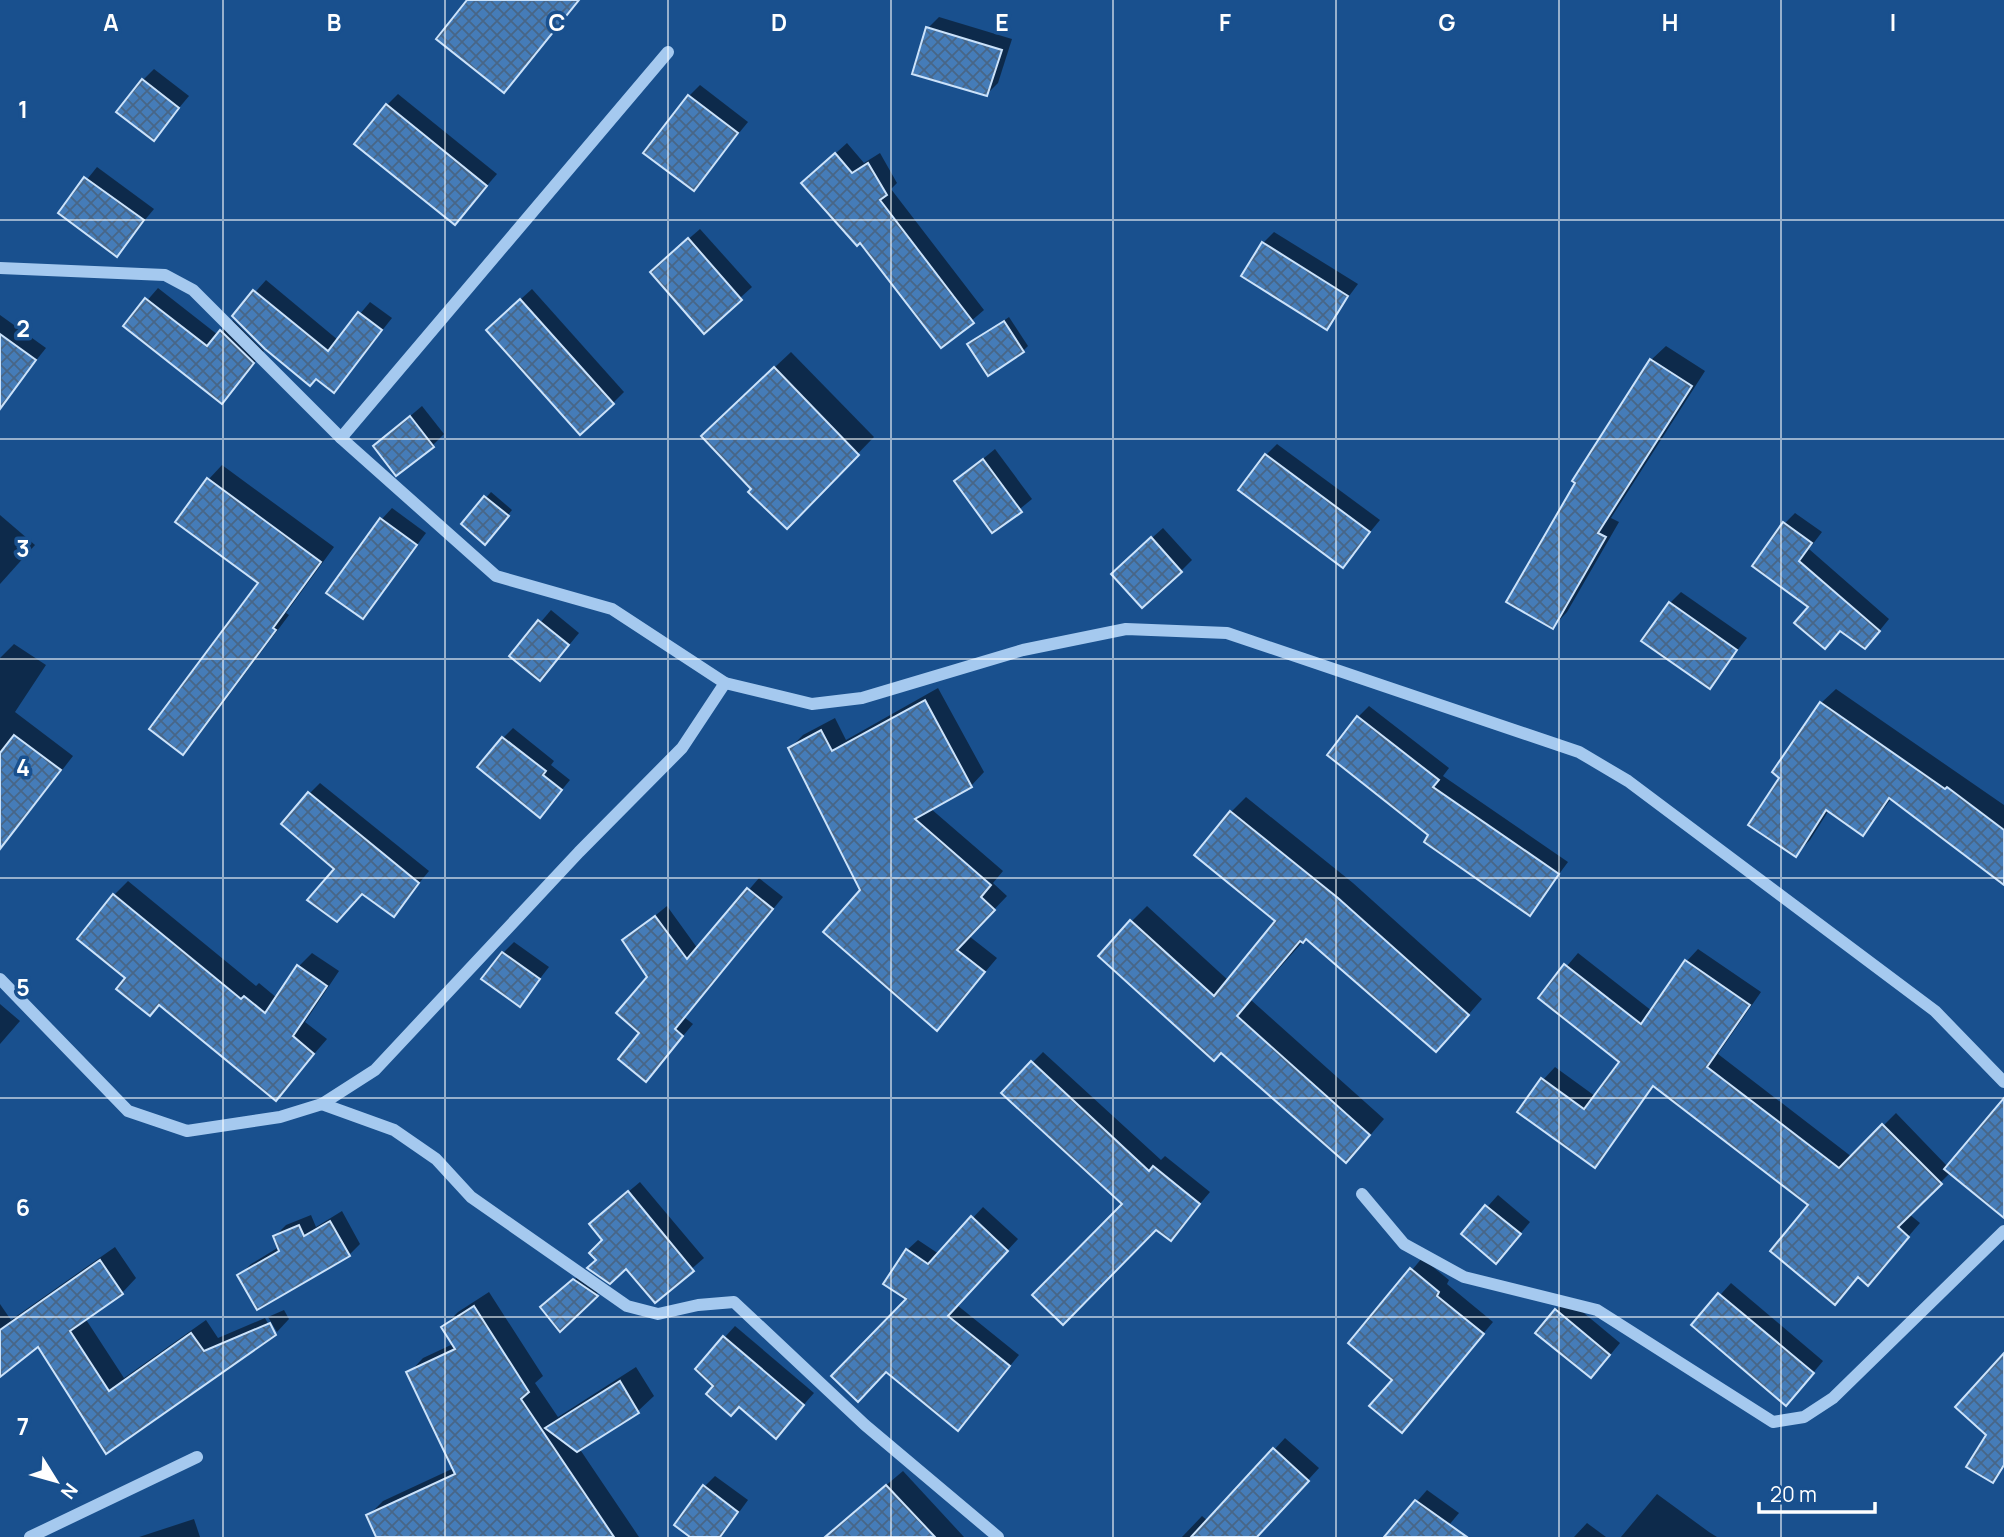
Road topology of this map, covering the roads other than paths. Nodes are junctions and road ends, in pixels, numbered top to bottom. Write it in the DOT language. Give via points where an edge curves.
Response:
graph roads {
  1 [pos="668,52"];
  2 [pos="0,268"];
  3 [pos="341,438"];
  4 [pos="725,683"];
  5 [pos="0,979"];
  6 [pos="2004,1082"];
  7 [pos="321,1104"];
  8 [pos="1362,1194"];
  9 [pos="2004,1231"];
  10 [pos="197,1457"];
  11 [pos="30,1537"];
  12 [pos="998,1537"];
  1 -- 3 [label="street"];
  2 -- 3 [label="street" via="165,275 193,290"];
  3 -- 4 [label="street" via="496,576 612,609"];
  4 -- 6 [label="street" via="812,704 862,698 1023,650 1126,629 1227,633 1579,752 1628,782 1935,1011"];
  4 -- 7 [label="street" via="682,748 376,1070"];
  5 -- 7 [label="street" via="128,1111 187,1131 280,1117"];
  7 -- 12 [label="street" via="394,1130 436,1159 471,1197 627,1306 658,1314 734,1302 865,1424"];
  8 -- 9 [label="street" via="1404,1244 1464,1277 1597,1310 1773,1422 1804,1417 1833,1398"];
  10 -- 11 [label="street"];
}
